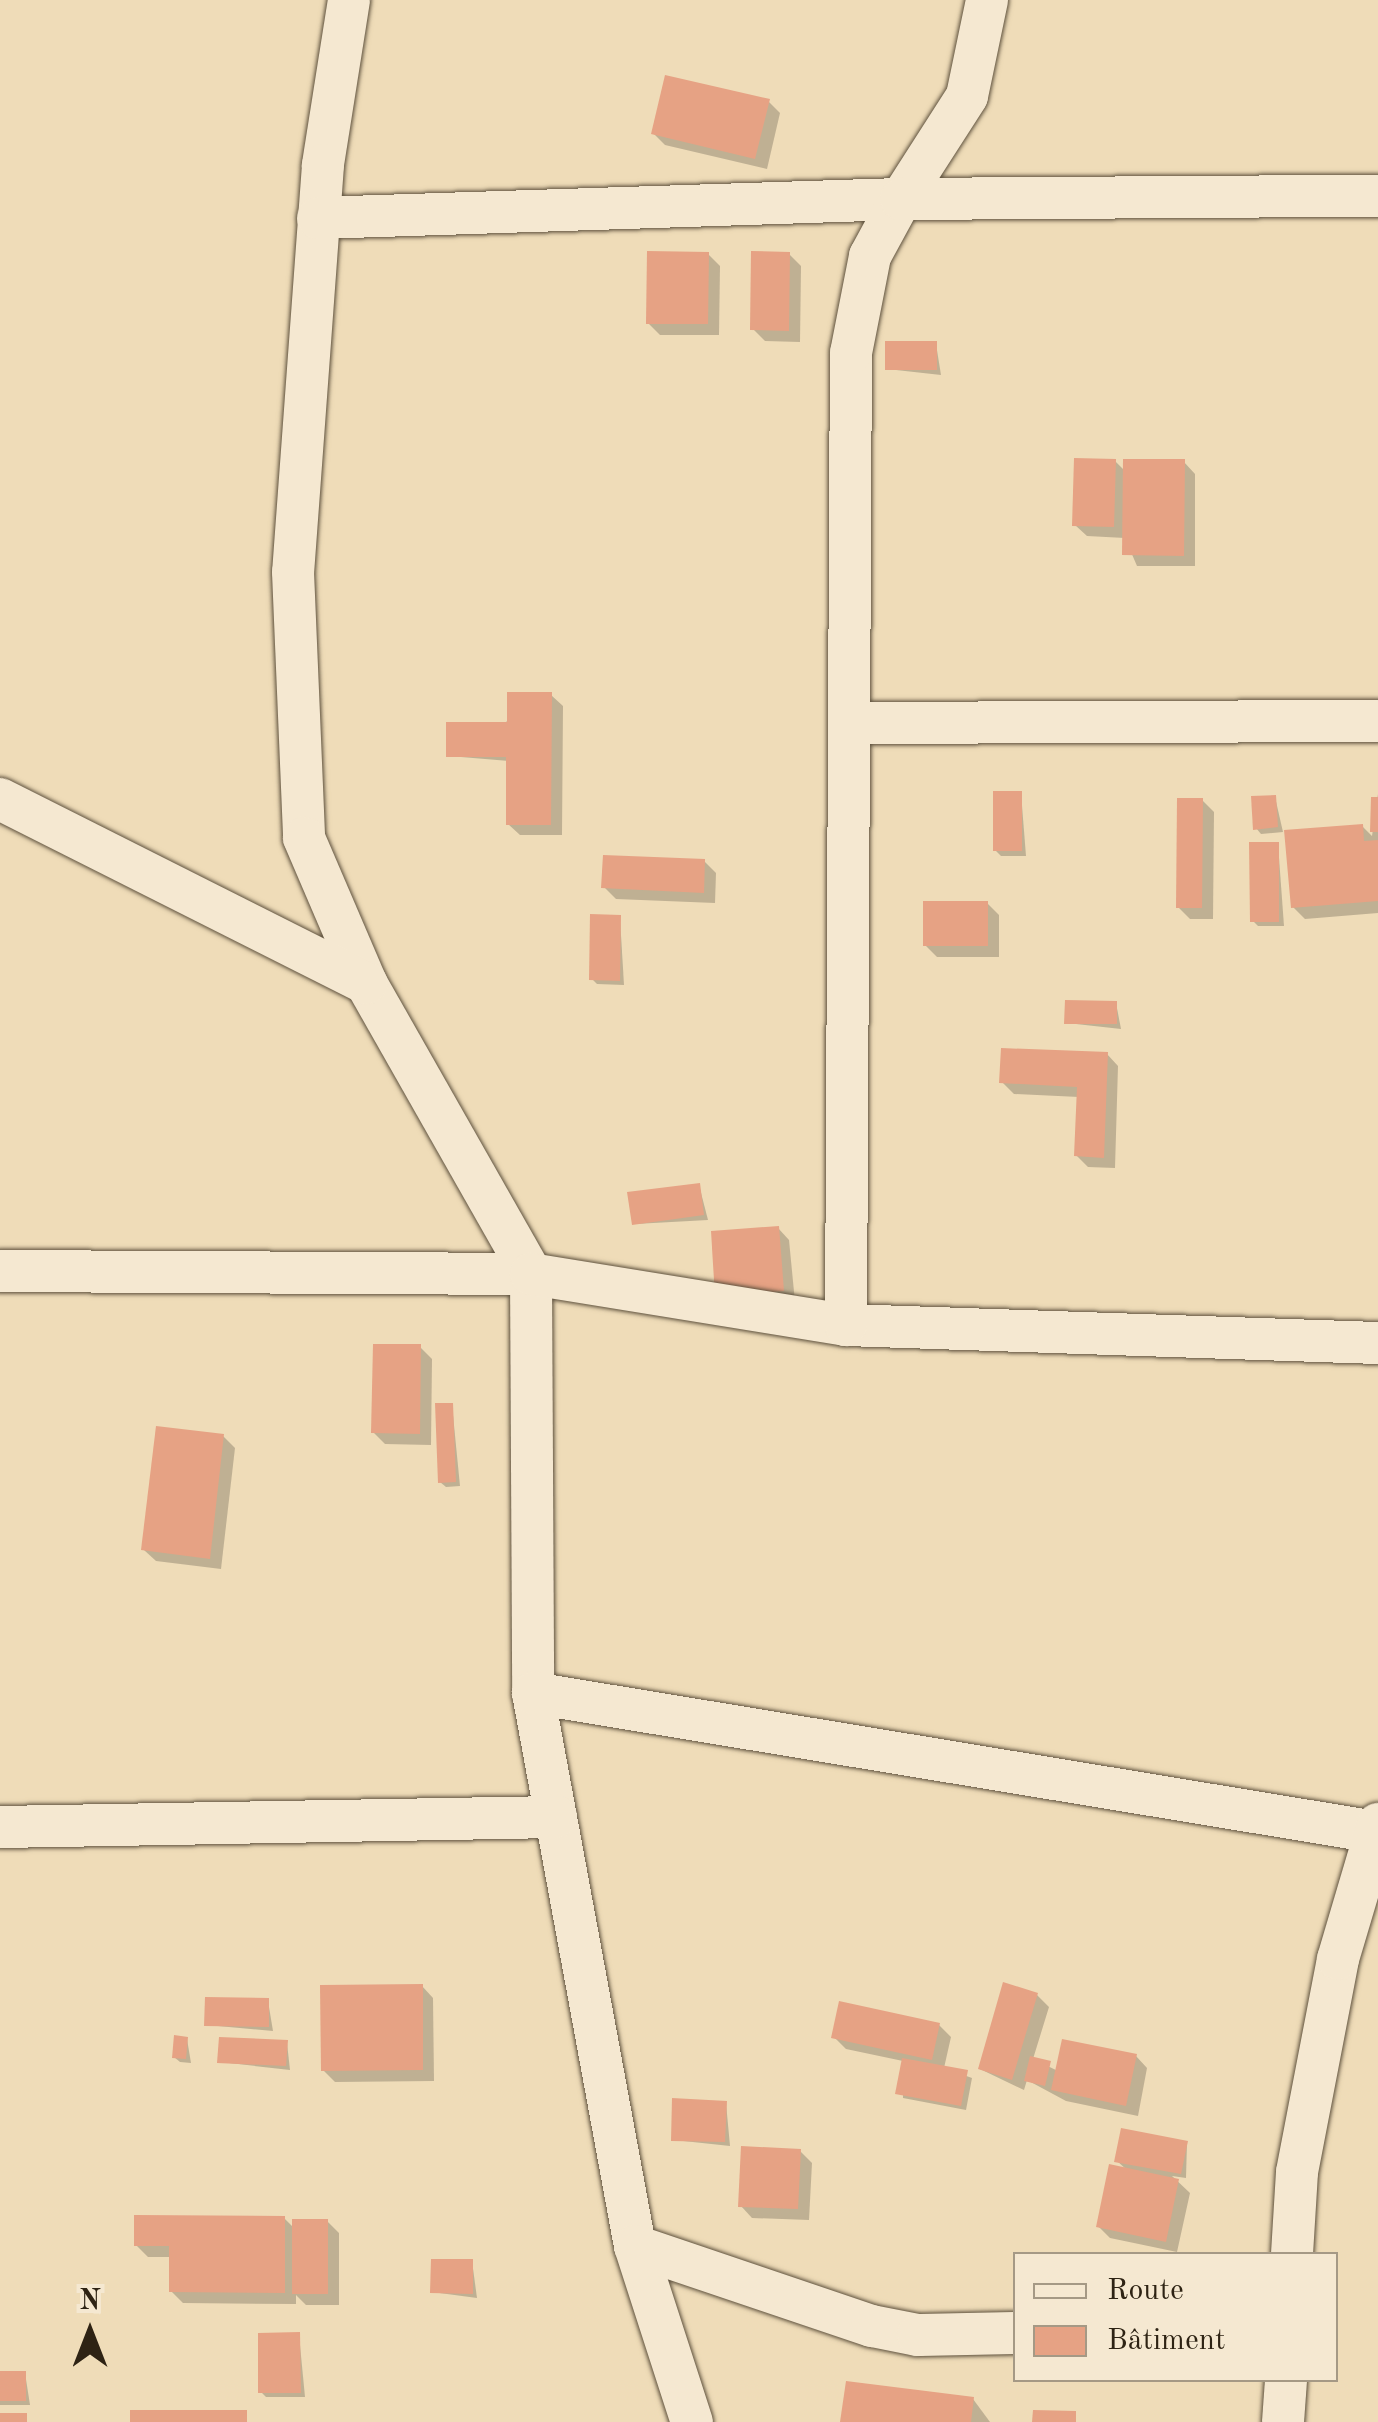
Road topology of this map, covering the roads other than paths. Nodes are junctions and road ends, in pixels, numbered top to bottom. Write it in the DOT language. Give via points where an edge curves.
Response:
graph roads {
  1 [pos="349,0"];
  2 [pos="987,0"];
  3 [pos="1378,196"];
  4 [pos="901,199"];
  5 [pos="318,218"];
  6 [pos="1378,721"];
  7 [pos="849,723"];
  8 [pos="0,798"];
  9 [pos="366,983"];
  10 [pos="0,1271"];
  11 [pos="531,1274"];
  12 [pos="846,1325"];
  13 [pos="1378,1343"];
  14 [pos="534,1693"];
  15 [pos="556,1817"];
  16 [pos="0,1827"];
  17 [pos="1377,1828"];
  18 [pos="634,2246"];
  19 [pos="1292,2252"];
  20 [pos="1013,2333"];
  21 [pos="1286,2382"];
  22 [pos="692,2422"];
  23 [pos="1283,2422"];
  1 -- 5 [label="street"];
  2 -- 4 [label="street" via="967,96"];
  3 -- 4 [label="street"];
  4 -- 5 [label="street"];
  4 -- 7 [label="street" via="870,256 851,353"];
  5 -- 9 [label="street" via="293,572 304,838"];
  6 -- 7 [label="street"];
  7 -- 12 [label="street"];
  8 -- 9 [label="street"];
  9 -- 11 [label="street"];
  10 -- 11 [label="street"];
  11 -- 12 [label="street"];
  11 -- 14 [label="street"];
  12 -- 13 [label="street"];
  14 -- 15 [label="street"];
  14 -- 17 [label="street"];
  15 -- 16 [label="street"];
  15 -- 18 [label="street"];
  17 -- 19 [label="street" via="1338,1960 1297,2172"];
  18 -- 20 [label="street" via="872,2326 918,2335"];
  18 -- 22 [label="street"];
  21 -- 23 [label="street"];
}
